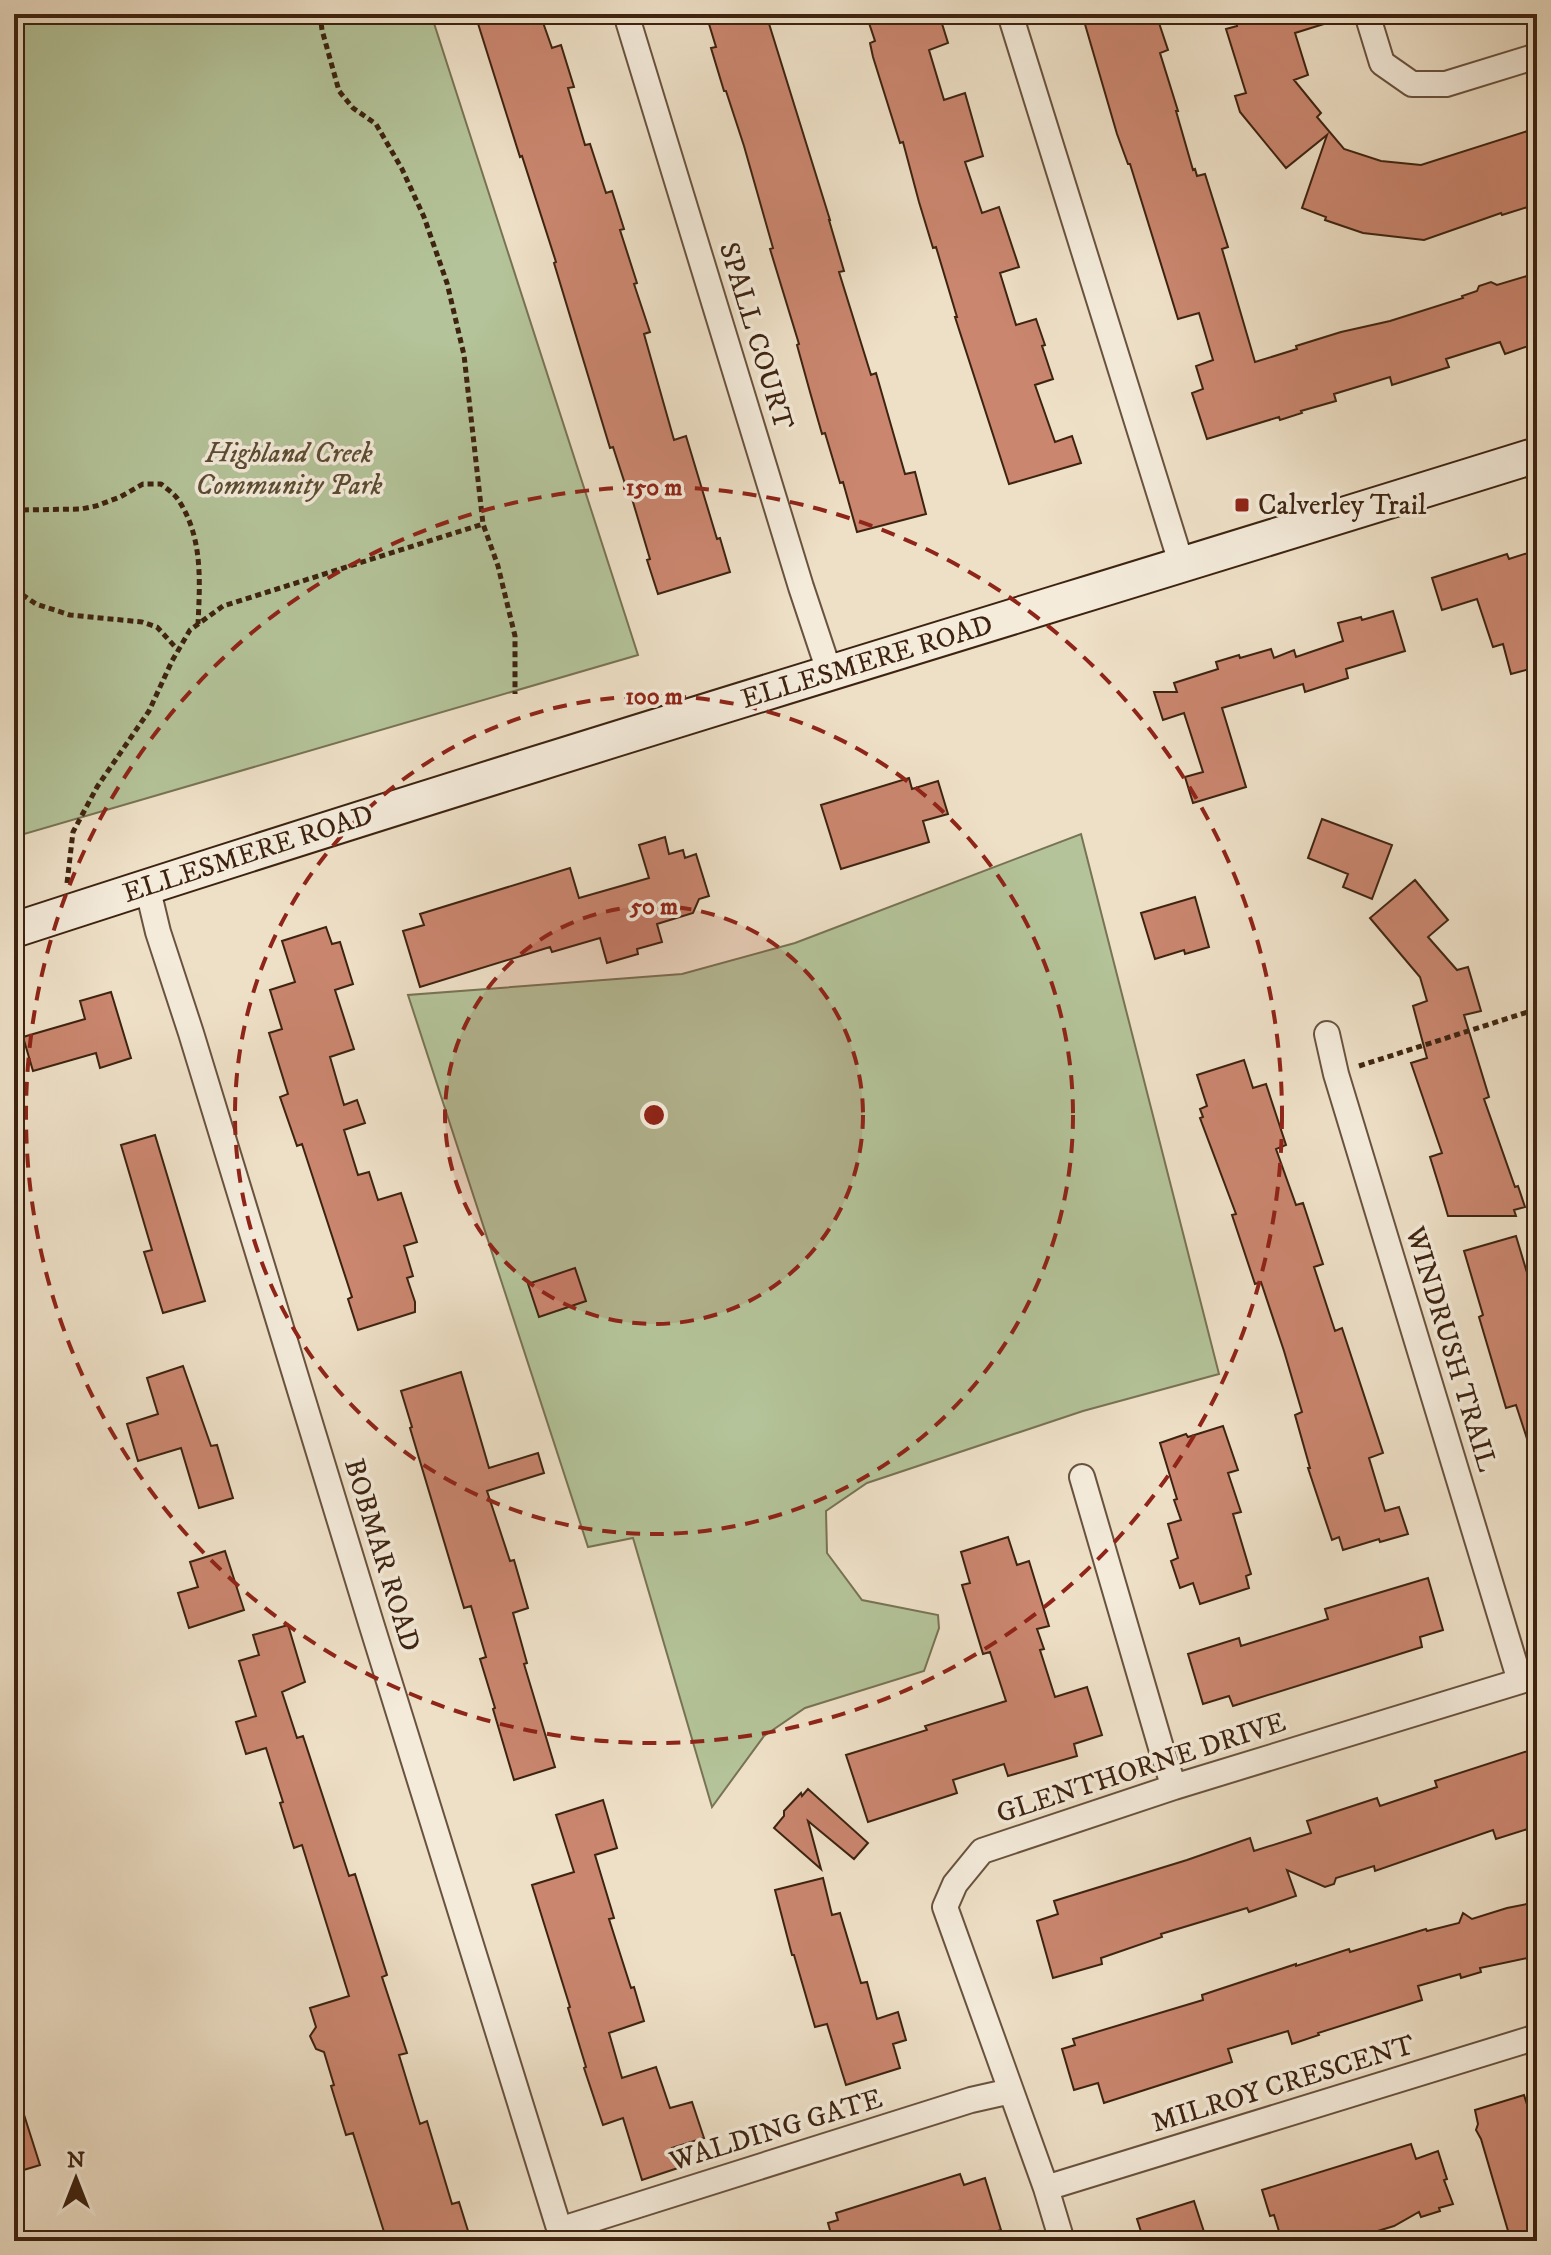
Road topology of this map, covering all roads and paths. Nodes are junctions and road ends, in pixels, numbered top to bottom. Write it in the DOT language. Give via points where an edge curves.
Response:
graph roads {
  1 [pos="320,14"];
  2 [pos="626,14"];
  3 [pos="1010,14"];
  4 [pos="1367,14"];
  5 [pos="1537,56"];
  6 [pos="1537,455"];
  7 [pos="14,514"];
  8 [pos="483,524"];
  9 [pos="1182,566"];
  10 [pos="14,589"];
  11 [pos="198,625"];
  12 [pos="178,650"];
  13 [pos="830,674"];
  14 [pos="515,694"];
  15 [pos="147,886"];
  16 [pos="64,913"];
  17 [pos="14,930"];
  18 [pos="1537,1009"];
  19 [pos="1327,1034"];
  20 [pos="1336,1074"];
  21 [pos="1082,1477"];
  22 [pos="1529,1678"];
  23 [pos="1174,1787"];
  24 [pos="1537,2037"];
  25 [pos="1011,2091"];
  26 [pos="1046,2188"];
  27 [pos="561,2235"];
  28 [pos="1062,2241"];
  1 -- 8 [label="path" via="339,91 376,124 402,169 447,283 464,355"];
  2 -- 13 [label="street, SPALL COURT"];
  3 -- 9 [label="street"];
  4 -- 5 [label="street" via="1382,63 1412,84 1446,84"];
  6 -- 9 [label="main road, ELLESMERE ROAD"];
  7 -- 11 [label="path" via="96,506 143,484 161,484 179,499 194,532 200,567"];
  8 -- 11 [label="path" via="223,606"];
  8 -- 14 [label="path" via="515,636"];
  9 -- 13 [label="main road, ELLESMERE ROAD"];
  10 -- 12 [label="path" via="36,604 70,615 157,627"];
  11 -- 12 [label="path"];
  12 -- 16 [label="path" via="149,711 73,832"];
  13 -- 15 [label="main road, ELLESMERE ROAD"];
  15 -- 16 [label="main road, ELLESMERE ROAD"];
  15 -- 27 [label="street, BOBMAR ROAD"];
  16 -- 17 [label="main road, ELLESMERE ROAD"];
  18 -- 20 [label="path"];
  19 -- 20 [label="street, WINDRUSH TRAIL"];
  20 -- 22 [label="street, WINDRUSH TRAIL"];
  21 -- 23 [label="street"];
  22 -- 23 [label="street, GLENTHORNE DRIVE"];
  23 -- 25 [label="street, GLENTHORNE DRIVE" via="982,1851 951,1891 945,1907"];
  24 -- 26 [label="street, MILROY CRESCENT"];
  25 -- 26 [label="street, GLENTHORNE DRIVE"];
  25 -- 27 [label="street, WALDING GATE"];
  26 -- 28 [label="street, GLENTHORNE DRIVE"];
}
